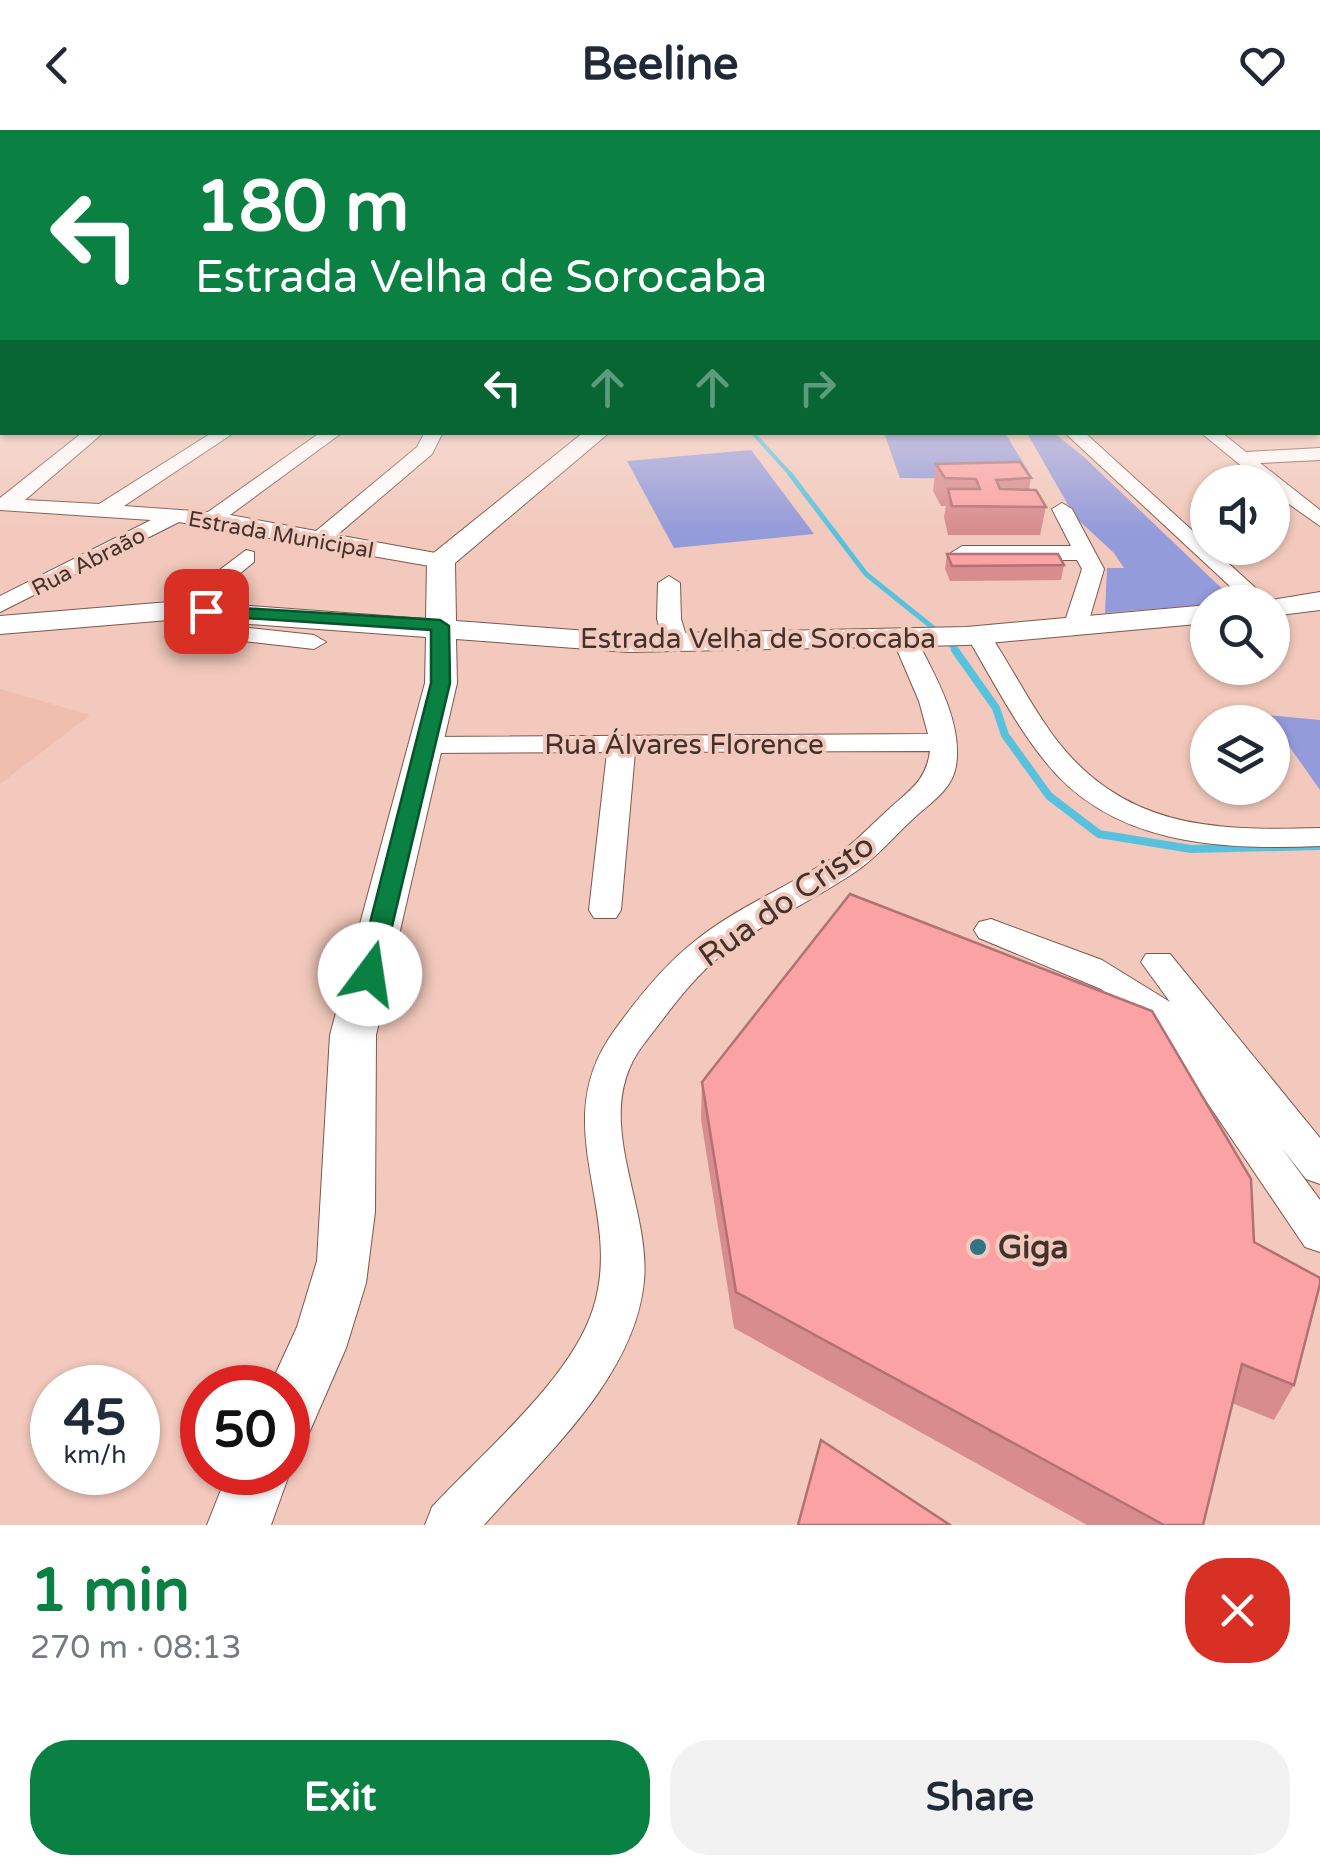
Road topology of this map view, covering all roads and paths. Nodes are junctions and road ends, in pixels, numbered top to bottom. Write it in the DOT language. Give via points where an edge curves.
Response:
graph roads {
  1 [pos="91,435"];
  2 [pos="221,435"];
  3 [pos="330,435"];
  4 [pos="432,435"];
  5 [pos="595,435"];
  6 [pos="1077,435"];
  7 [pos="1214,435"];
  8 [pos="1320,454"];
  9 [pos="1244,458"];
  10 [pos="3,504"];
  11 [pos="1062,509"];
  12 [pos="104,510"];
  13 [pos="176,516"];
  14 [pos="212,518"];
  15 [pos="1319,518"];
  16 [pos="318,540"];
  17 [pos="962,553"];
  18 [pos="1086,553"];
  19 [pos="246,558"];
  20 [pos="441,560"];
  21 [pos="669,583"];
  22 [pos="1241,585"];
  23 [pos="1320,601"];
  24 [pos="0,605"];
  25 [pos="1290,605"];
  26 [pos="181,610"];
  27 [pos="231,613"];
  28 [pos="1190,616"];
  29 [pos="0,625"];
  30 [pos="440,626"];
  31 [pos="1075,627"];
  32 [pos="972,636"];
  33 [pos="911,638"];
  34 [pos="314,642"];
  35 [pos="676,642"];
  36 [pos="942,742"];
  37 [pos="622,744"];
  38 [pos="426,745"];
  39 [pos="1320,837"];
  40 [pos="605,910"];
  41 [pos="991,930"];
  42 [pos="1158,962"];
  43 [pos="1320,1167"];
  44 [pos="1320,1234"];
  45 [pos="310,1368"];
  46 [pos="250,1495"];
  47 [pos="238,1525"];
  48 [pos="450,1525"];
  1 -- 10 [label="street"];
  2 -- 12 [label="street"];
  3 -- 14 [label="street"];
  4 -- 16 [label="street" via="425,450"];
  5 -- 20 [label="main road"];
  6 -- 22 [label="street"];
  7 -- 9 [label="street"];
  8 -- 9 [label="street"];
  9 -- 15 [label="street"];
  10 -- 12 [label="street, Estrada Municipal"];
  11 -- 18 [label="street"];
  12 -- 13 [label="street, Estrada Municipal"];
  13 -- 14 [label="street, Estrada Municipal"];
  13 -- 24 [label="street, Rua Abraão"];
  14 -- 16 [label="street, Estrada Municipal"];
  16 -- 20 [label="street, Estrada Municipal"];
  17 -- 18 [label="street"];
  18 -- 31 [label="street" via="1093,568"];
  19 -- 26 [label="street"];
  20 -- 30 [label="main road"];
  21 -- 35 [label="street"];
  23 -- 25 [label="main road"];
  26 -- 27 [label="main road, Estrada Velha de Sorocaba"];
  26 -- 29 [label="main road, Estrada Velha de Sorocaba"];
  27 -- 30 [label="main road, Estrada Velha de Sorocaba"];
  27 -- 34 [label="street" via="225,633"];
  28 -- 31 [label="main road, Estrada Velha de Sorocaba"];
  30 -- 35 [label="main road, Estrada Velha de Sorocaba"];
  30 -- 38 [label="main road" via="440,683"];
  31 -- 32 [label="main road, Estrada Velha de Sorocaba"];
  32 -- 33 [label="main road, Estrada Velha de Sorocaba"];
  32 -- 39 [label="street" via="1064,768 1094,796 1144,822 1202,837"];
  33 -- 35 [label="main road, Estrada Velha de Sorocaba"];
  33 -- 36 [label="street, Rua do Cristo"];
  36 -- 37 [label="street, Rua Álvares Florence"];
  36 -- 48 [label="street, Rua do Cristo" via="935,788 851,860 706,949 623,1045 604,1081 598,1114 619,1230 622,1282 611,1321 587,1365"];
  37 -- 38 [label="street, Rua Álvares Florence"];
  37 -- 40 [label="street"];
  38 -- 45 [label="main road" via="354,1035 347,1080 347,1235 325,1338"];
  41 -- 44 [label="street" via="1082,964 1153,1004"];
  42 -- 43 [label="street"];
  46 -- 47 [label="main road"];
}
